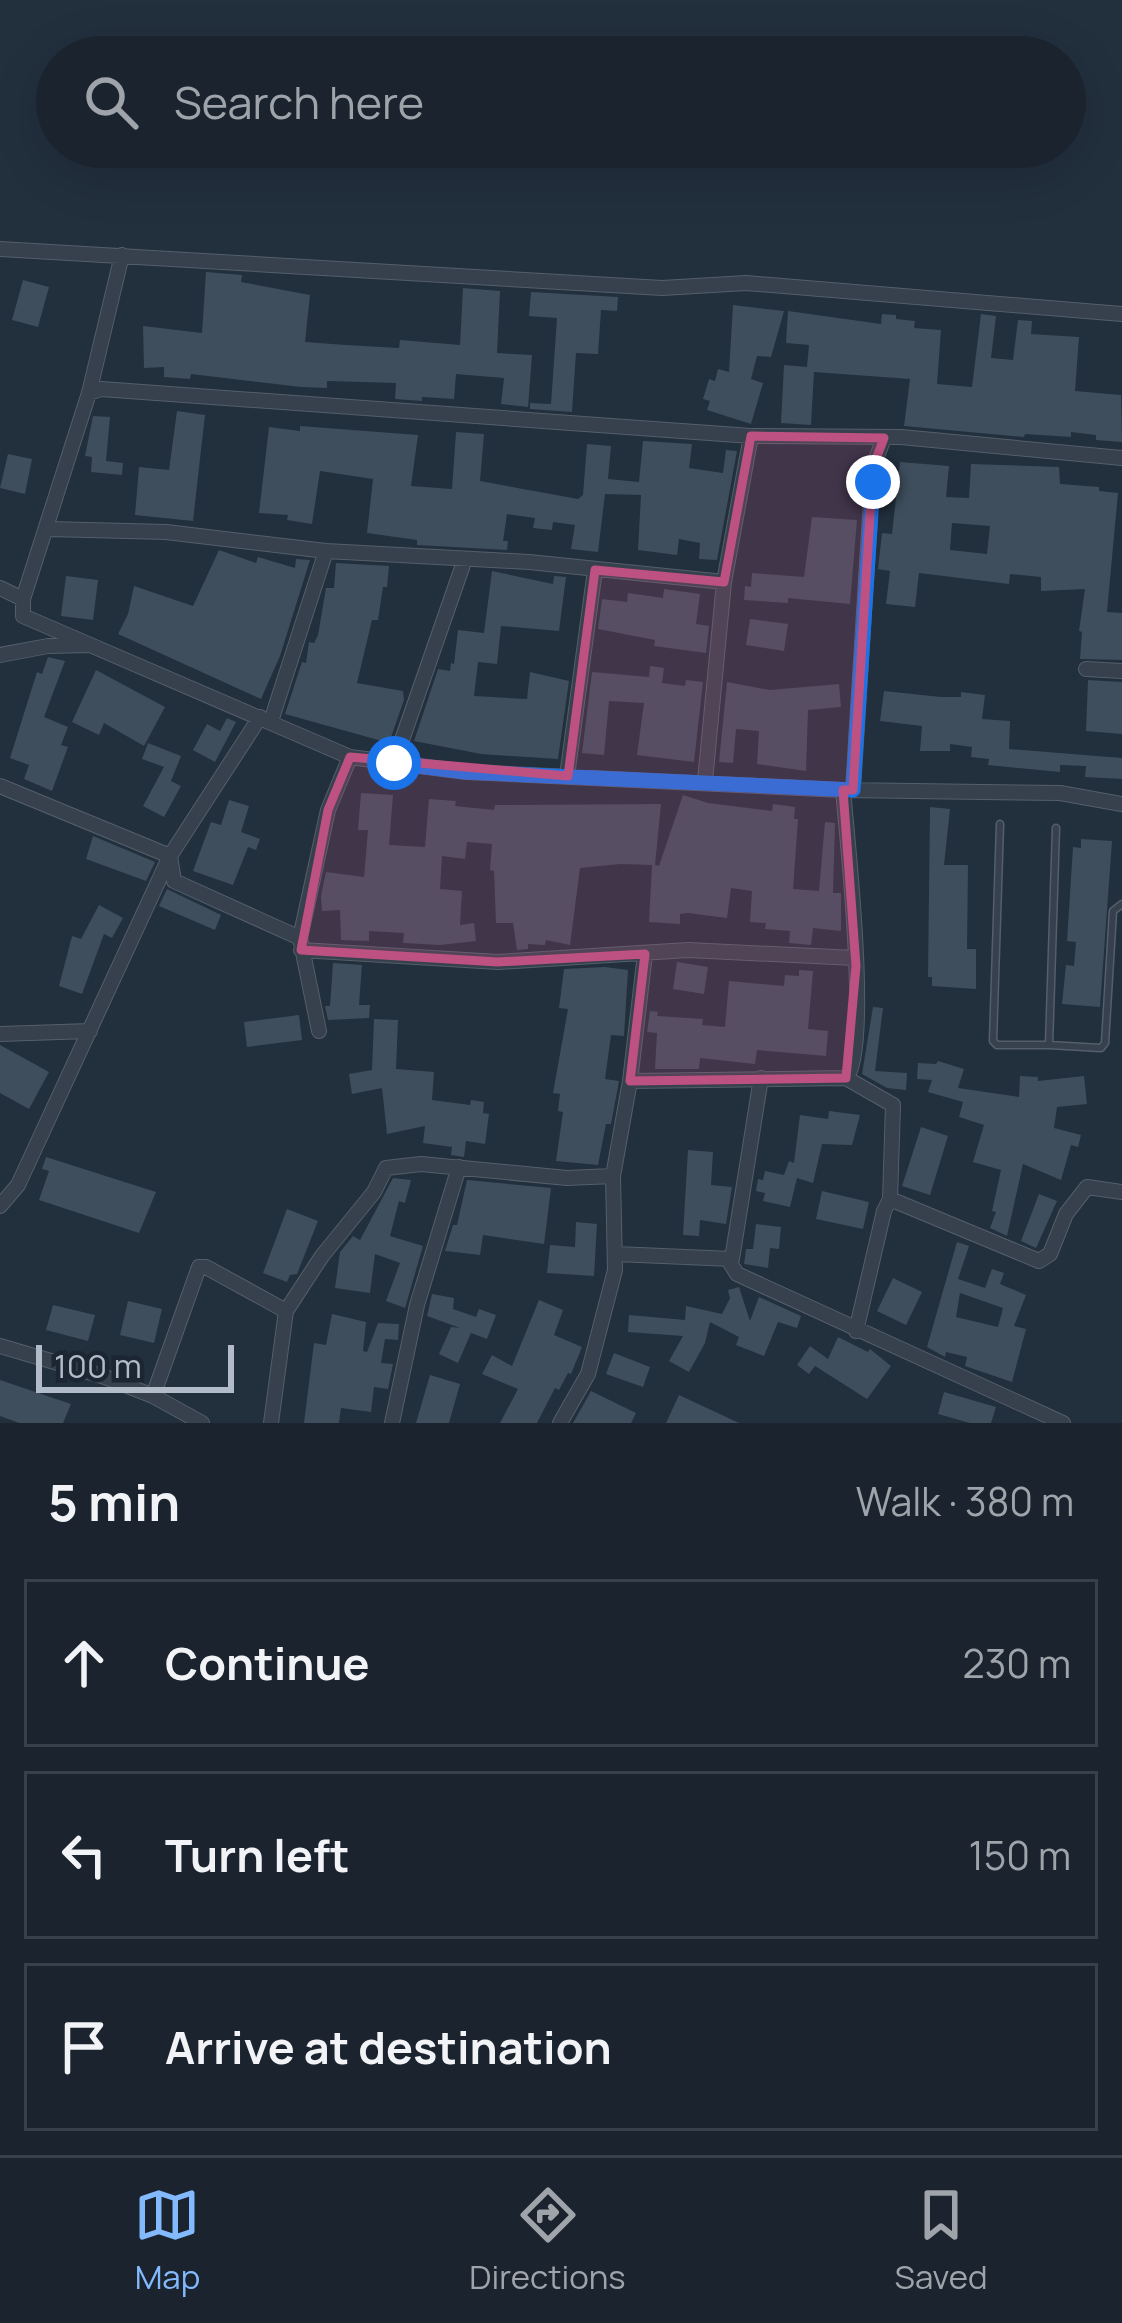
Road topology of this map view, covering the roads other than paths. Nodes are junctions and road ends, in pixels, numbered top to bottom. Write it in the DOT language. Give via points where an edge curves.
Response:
graph roads {
  1 [pos="0,249"];
  2 [pos="122,255"];
  3 [pos="1122,314"];
  4 [pos="89,393"];
  5 [pos="751,436"];
  6 [pos="884,438"];
  7 [pos="1122,458"];
  8 [pos="49,529"];
  9 [pos="326,551"];
  10 [pos="465,559"];
  11 [pos="595,570"];
  12 [pos="724,582"];
  13 [pos="0,588"];
  14 [pos="23,598"];
  15 [pos="94,644"];
  16 [pos="0,655"];
  17 [pos="1086,669"];
  18 [pos="1122,671"];
  19 [pos="266,719"];
  20 [pos="350,757"];
  21 [pos="394,763"];
  22 [pos="567,776"];
  23 [pos="705,781"];
  24 [pos="0,786"];
  25 [pos="848,790"];
  26 [pos="1122,804"];
  27 [pos="1000,824"];
  28 [pos="1056,828"];
  29 [pos="170,856"];
  30 [pos="1122,904"];
  31 [pos="300,944"];
  32 [pos="645,954"];
  33 [pos="855,958"];
  34 [pos="90,1031"];
  35 [pos="319,1031"];
  36 [pos="0,1034"];
  37 [pos="1049,1045"];
  38 [pos="761,1078"];
  39 [pos="845,1078"];
  40 [pos="630,1081"];
  41 [pos="459,1167"];
  42 [pos="613,1176"];
  43 [pos="1122,1192"];
  44 [pos="890,1199"];
  45 [pos="0,1206"];
  46 [pos="616,1254"];
  47 [pos="729,1261"];
  48 [pos="286,1311"];
  49 [pos="856,1331"];
  50 [pos="0,1346"];
  51 [pos="153,1396"];
  52 [pos="202,1423"];
  53 [pos="272,1423"];
  54 [pos="392,1423"];
  55 [pos="560,1423"];
  56 [pos="1063,1423"];
  1 -- 2 [label="street"];
  2 -- 3 [label="street" via="662,288 746,283"];
  2 -- 4 [label="street"];
  4 -- 5 [label="street"];
  4 -- 8 [label="street"];
  5 -- 6 [label="street"];
  5 -- 12 [label="street"];
  6 -- 7 [label="street"];
  6 -- 25 [label="street" via="873,467"];
  8 -- 9 [label="street" via="166,532"];
  8 -- 14 [label="street"];
  9 -- 10 [label="street"];
  9 -- 19 [label="street"];
  10 -- 11 [label="street"];
  10 -- 21 [label="street"];
  11 -- 12 [label="street"];
  11 -- 22 [label="street"];
  12 -- 23 [label="street"];
  13 -- 14 [label="street"];
  14 -- 15 [label="street" via="23,616"];
  15 -- 16 [label="street"];
  15 -- 19 [label="street"];
  17 -- 18 [label="street"];
  19 -- 20 [label="street"];
  19 -- 29 [label="street"];
  20 -- 21 [label="street"];
  20 -- 31 [label="street" via="328,810"];
  21 -- 22 [label="street"];
  22 -- 23 [label="street"];
  23 -- 25 [label="street"];
  24 -- 29 [label="street"];
  25 -- 26 [label="street" via="1060,793"];
  25 -- 33 [label="street"];
  27 -- 37 [label="lane" via="993,1041"];
  28 -- 37 [label="lane"];
  29 -- 31 [label="street" via="174,880"];
  29 -- 34 [label="street"];
  30 -- 37 [label="lane" via="1113,911 1105,1043"];
  31 -- 32 [label="street" via="498,962"];
  31 -- 35 [label="street"];
  32 -- 33 [label="street"];
  32 -- 40 [label="street"];
  33 -- 39 [label="street" via="854,1051"];
  34 -- 36 [label="street"];
  34 -- 45 [label="street" via="18,1185"];
  38 -- 39 [label="street"];
  38 -- 40 [label="street"];
  38 -- 47 [label="street"];
  39 -- 44 [label="street" via="893,1105"];
  40 -- 42 [label="street"];
  41 -- 42 [label="street"];
  41 -- 48 [label="street" via="386,1168"];
  41 -- 54 [label="street"];
  42 -- 46 [label="street"];
  43 -- 44 [label="street" via="1087,1187 1039,1261"];
  44 -- 49 [label="street"];
  46 -- 47 [label="street"];
  46 -- 55 [label="street" via="594,1357"];
  47 -- 49 [label="street" via="736,1274"];
  48 -- 51 [label="street" via="199,1268"];
  48 -- 53 [label="street"];
  49 -- 56 [label="street"];
  50 -- 51 [label="street"];
  51 -- 52 [label="street"];
}
